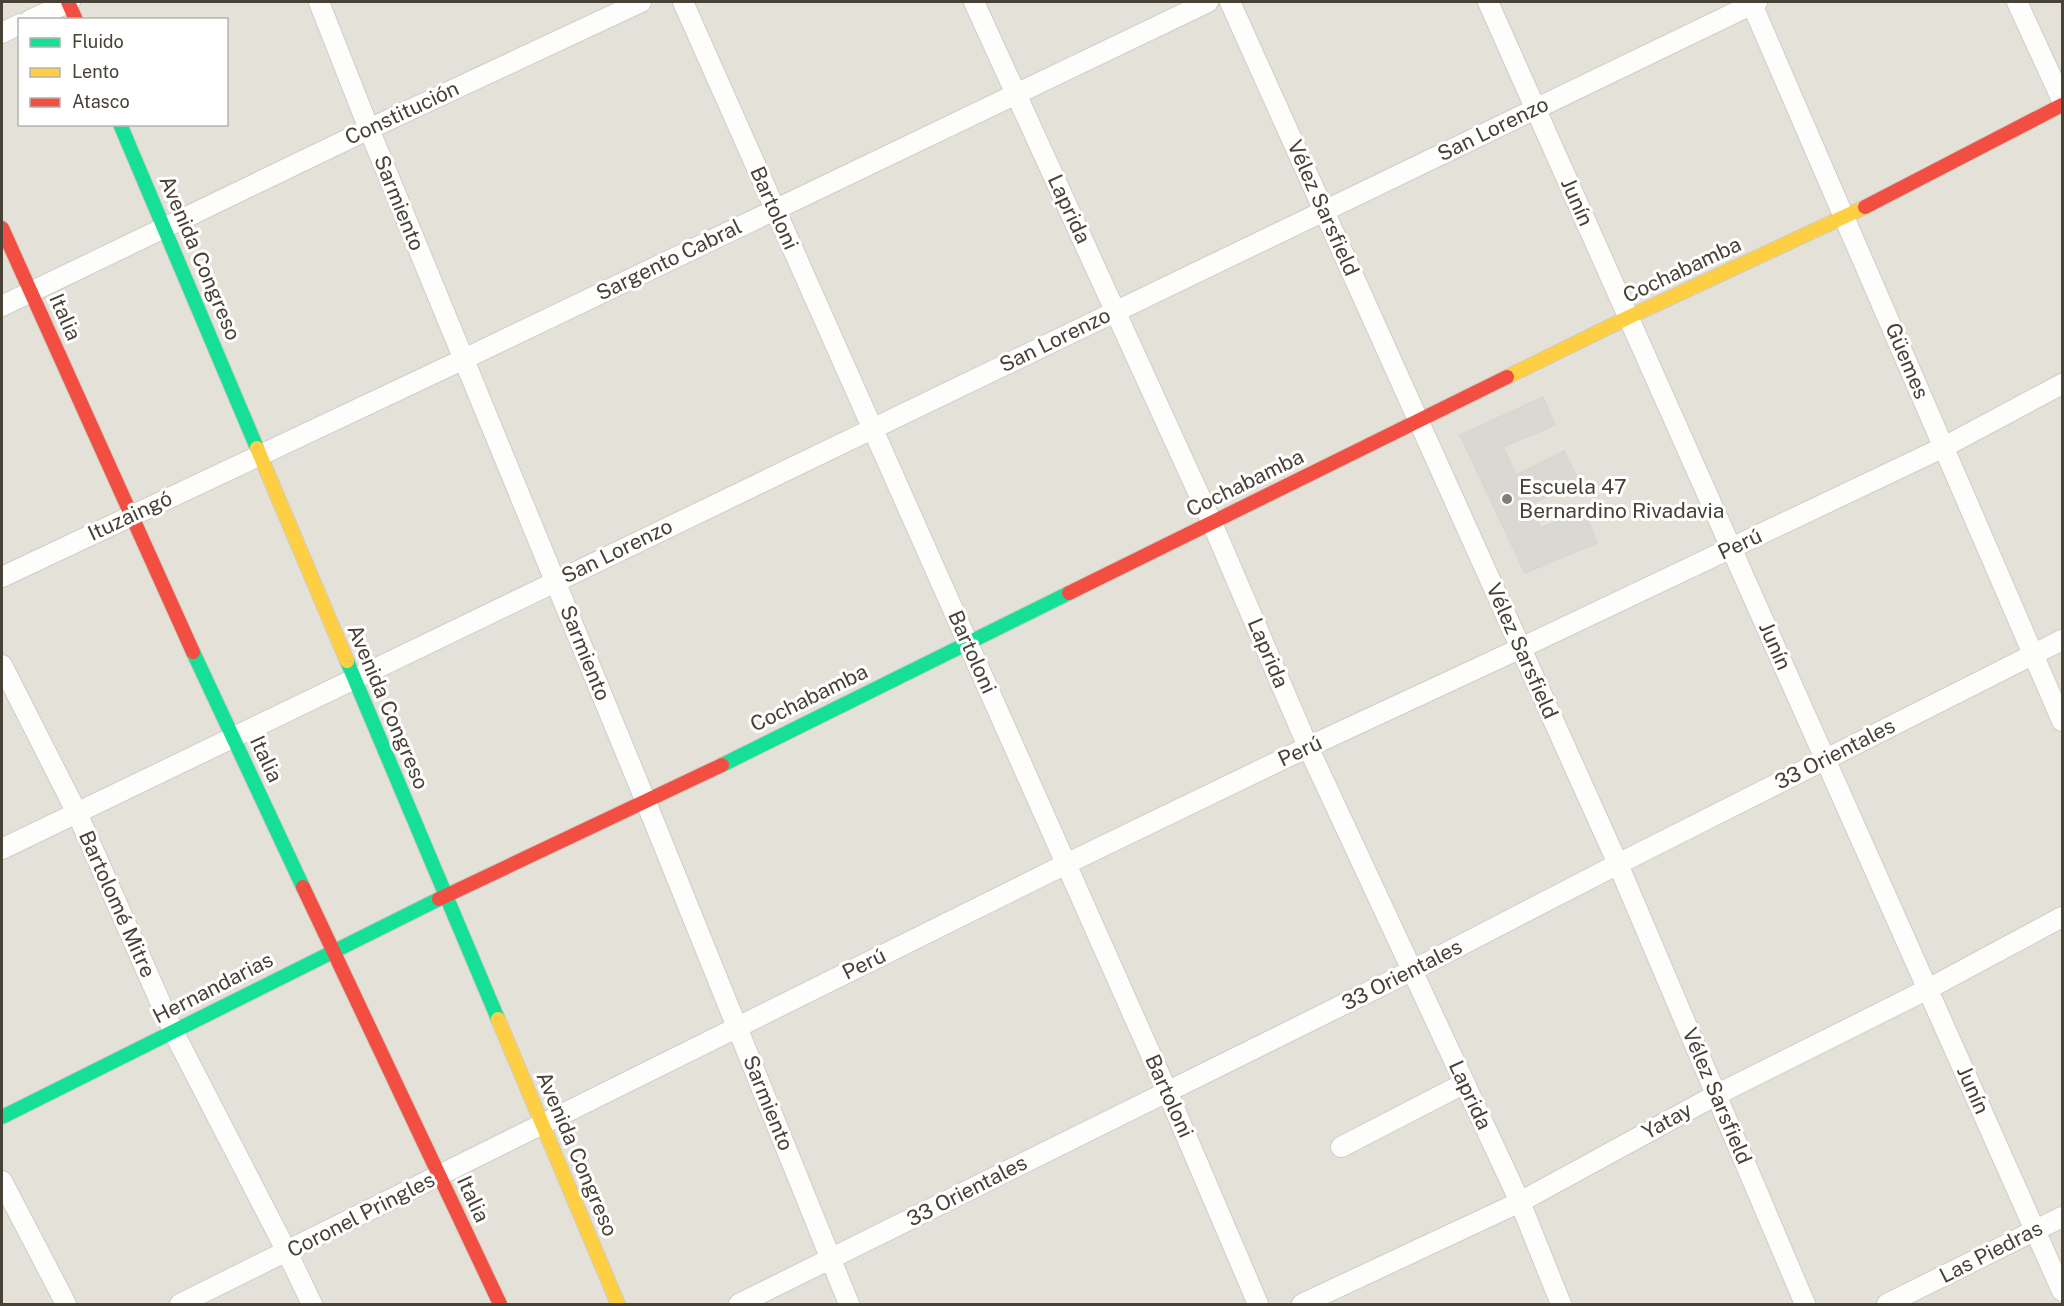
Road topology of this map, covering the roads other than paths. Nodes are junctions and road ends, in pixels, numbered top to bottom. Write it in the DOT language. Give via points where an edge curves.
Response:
graph roads {
  1 [pos="69,2"];
  2 [pos="319,2"];
  3 [pos="641,2"];
  4 [pos="683,2"];
  5 [pos="974,2"];
  6 [pos="1208,2"];
  7 [pos="1230,2"];
  8 [pos="1488,2"];
  9 [pos="1753,2"];
  10 [pos="2017,2"];
  11 [pos="34,18"];
  12 [pos="75,18"];
  13 [pos="18,25"];
  14 [pos="2,33"];
  15 [pos="1016,94"];
  16 [pos="2062,102"];
  17 [pos="1535,108"];
  18 [pos="121,126"];
  19 [pos="369,129"];
  20 [pos="775,210"];
  21 [pos="1324,210"];
  22 [pos="1845,218"];
  23 [pos="2,228"];
  24 [pos="164,228"];
  25 [pos="30,292"];
  26 [pos="2,306"];
  27 [pos="1115,311"];
  28 [pos="1629,317"];
  29 [pos="464,359"];
  30 [pos="2062,384"];
  31 [pos="1419,420"];
  32 [pos="872,428"];
  33 [pos="1944,447"];
  34 [pos="260,455"];
  35 [pos="131,516"];
  36 [pos="1212,523"];
  37 [pos="1732,548"];
  38 [pos="2,577"];
  39 [pos="555,581"];
  40 [pos="2062,640"];
  41 [pos="967,643"];
  42 [pos="1521,648"];
  43 [pos="2034,655"];
  44 [pos="2,665"];
  45 [pos="353,679"];
  46 [pos="2062,721"];
  47 [pos="232,738"];
  48 [pos="1308,747"];
  49 [pos="1826,759"];
  50 [pos="646,802"];
  51 [pos="77,813"];
  52 [pos="2,849"];
  53 [pos="1066,864"];
  54 [pos="1618,864"];
  55 [pos="444,896"];
  56 [pos="2062,917"];
  57 [pos="333,951"];
  58 [pos="1413,970"];
  59 [pos="1928,989"];
  60 [pos="737,1027"];
  61 [pos="173,1031"];
  62 [pos="1465,1083"];
  63 [pos="1167,1091"];
  64 [pos="1716,1095"];
  65 [pos="2,1117"];
  66 [pos="541,1125"];
  67 [pos="1341,1147"];
  68 [pos="439,1175"];
  69 [pos="2,1181"];
  70 [pos="1520,1202"];
  71 [pos="2062,1217"];
  72 [pos="2035,1229"];
  73 [pos="287,1252"];
  74 [pos="830,1259"];
  75 [pos="2062,1291"];
  76 [pos="66,1305"];
  77 [pos="180,1305"];
  78 [pos="312,1305"];
  79 [pos="500,1305"];
  80 [pos="618,1305"];
  81 [pos="740,1305"];
  82 [pos="849,1305"];
  83 [pos="1257,1305"];
  84 [pos="1302,1305"];
  85 [pos="1561,1305"];
  86 [pos="1806,1305"];
  87 [pos="1887,1305"];
  1 -- 11 [label="street"];
  1 -- 12 [label="street"];
  2 -- 19 [label="street, Sarmiento"];
  3 -- 19 [label="street, Constitución"];
  4 -- 20 [label="street, Bartoloni"];
  5 -- 15 [label="street, Laprida"];
  6 -- 15 [label="street, Sargento Cabral"];
  7 -- 21 [label="street, Vélez Sarsfield"];
  8 -- 17 [label="street, Junín"];
  9 -- 17 [label="street, San Lorenzo"];
  9 -- 22 [label="street, Güemes"];
  10 -- 16 [label="street"];
  13 -- 14 [label="street"];
  15 -- 20 [label="street, Sargento Cabral"];
  15 -- 27 [label="street, Laprida"];
  16 -- 22 [label="street, Cochabamba"];
  17 -- 21 [label="street, San Lorenzo"];
  17 -- 28 [label="street, Junín"];
  18 -- 24 [label="street, Avenida Congreso"];
  19 -- 24 [label="street, Constitución"];
  19 -- 29 [label="street, Sarmiento"];
  20 -- 29 [label="street, Sargento Cabral"];
  20 -- 32 [label="street, Bartoloni"];
  21 -- 27 [label="street, San Lorenzo"];
  21 -- 31 [label="street, Vélez Sarsfield"];
  22 -- 28 [label="street, Cochabamba"];
  22 -- 33 [label="street, Güemes"];
  23 -- 25 [label="street, Italia"];
  24 -- 25 [label="street, Constitución"];
  24 -- 34 [label="street, Avenida Congreso"];
  25 -- 26 [label="street, Constitución"];
  25 -- 35 [label="street, Italia"];
  27 -- 32 [label="street, San Lorenzo"];
  27 -- 36 [label="street, Laprida"];
  28 -- 31 [label="street, Cochabamba"];
  28 -- 37 [label="street, Junín"];
  29 -- 34 [label="street, Sargento Cabral"];
  29 -- 39 [label="street, Sarmiento"];
  30 -- 33 [label="street, Perú"];
  31 -- 36 [label="street, Cochabamba"];
  31 -- 42 [label="street, Vélez Sarsfield"];
  32 -- 39 [label="street, San Lorenzo"];
  32 -- 41 [label="street, Bartoloni"];
  33 -- 37 [label="street, Perú"];
  33 -- 43 [label="street, Güemes"];
  34 -- 35 [label="street, Ituzaingó"];
  34 -- 45 [label="street, Avenida Congreso"];
  35 -- 38 [label="street, Ituzaingó"];
  35 -- 47 [label="street, Italia"];
  36 -- 41 [label="street, Cochabamba"];
  36 -- 48 [label="street, Laprida"];
  37 -- 42 [label="street, Perú"];
  37 -- 49 [label="street, Junín"];
  39 -- 45 [label="street, San Lorenzo"];
  39 -- 50 [label="street, Sarmiento"];
  40 -- 43 [label="street, 33 Orientales"];
  41 -- 50 [label="street, Cochabamba"];
  41 -- 53 [label="street, Bartoloni"];
  42 -- 48 [label="street, Perú"];
  42 -- 54 [label="street, Vélez Sarsfield"];
  43 -- 46 [label="street, Güemes"];
  43 -- 49 [label="street, 33 Orientales"];
  44 -- 51 [label="street, Bartolomé Mitre"];
  45 -- 47 [label="street, San Lorenzo"];
  45 -- 55 [label="street, Avenida Congreso"];
  47 -- 51 [label="street, San Lorenzo"];
  47 -- 57 [label="street, Italia"];
  48 -- 53 [label="street, Perú"];
  48 -- 58 [label="street, Laprida"];
  49 -- 54 [label="street, 33 Orientales"];
  49 -- 59 [label="street, Junín"];
  50 -- 55 [label="street, Cochabamba"];
  50 -- 60 [label="street, Sarmiento"];
  51 -- 52 [label="street, San Lorenzo"];
  51 -- 61 [label="street, Bartolomé Mitre"];
  53 -- 60 [label="street, Perú"];
  53 -- 63 [label="street, Bartoloni"];
  54 -- 58 [label="street, 33 Orientales"];
  54 -- 64 [label="street, Vélez Sarsfield"];
  55 -- 57 [label="street, Hernandarias"];
  55 -- 66 [label="street, Avenida Congreso"];
  56 -- 59 [label="street, Yatay"];
  57 -- 61 [label="street, Hernandarias"];
  57 -- 68 [label="street, Italia"];
  58 -- 62 [label="street, Laprida"];
  58 -- 63 [label="street, 33 Orientales"];
  59 -- 64 [label="street, Yatay"];
  59 -- 72 [label="street, Junín"];
  60 -- 66 [label="street, Perú"];
  60 -- 74 [label="street, Sarmiento"];
  61 -- 65 [label="street, Hernandarias"];
  61 -- 73 [label="street, Bartolomé Mitre"];
  62 -- 67 [label="street"];
  62 -- 70 [label="street, Laprida"];
  63 -- 74 [label="street, 33 Orientales"];
  63 -- 83 [label="street, Bartoloni"];
  64 -- 70 [label="street, Yatay"];
  64 -- 86 [label="street, Vélez Sarsfield"];
  66 -- 68 [label="street, Coronel Pringles"];
  66 -- 80 [label="street, Avenida Congreso"];
  68 -- 73 [label="street, Coronel Pringles"];
  68 -- 79 [label="street, Italia"];
  69 -- 76 [label="street"];
  70 -- 84 [label="street, Yatay"];
  70 -- 85 [label="street, Laprida"];
  71 -- 72 [label="street, Las Piedras"];
  72 -- 75 [label="street, Junín"];
  72 -- 87 [label="street, Las Piedras"];
  73 -- 77 [label="street, Coronel Pringles"];
  73 -- 78 [label="street, Bartolomé Mitre"];
  74 -- 81 [label="street, 33 Orientales"];
  74 -- 82 [label="street, Sarmiento"];
}
